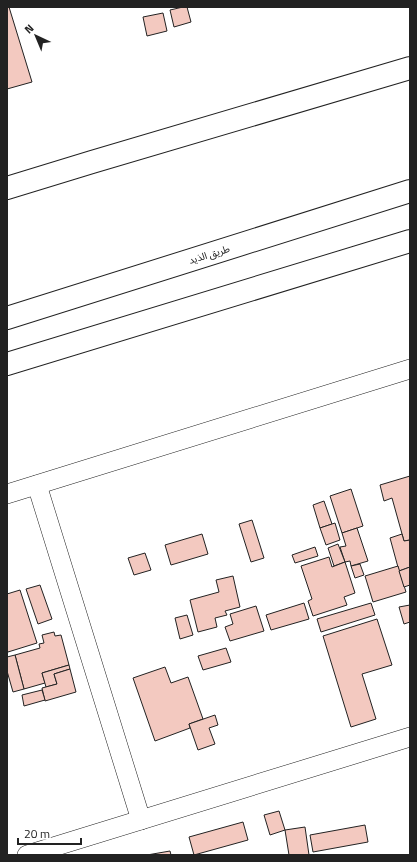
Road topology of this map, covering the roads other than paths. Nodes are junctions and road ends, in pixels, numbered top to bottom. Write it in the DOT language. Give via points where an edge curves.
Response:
graph roads {
  1 [pos="410,68"];
  2 [pos="7,188"];
  3 [pos="405,191"];
  4 [pos="410,241"];
  5 [pos="7,318"];
  6 [pos="7,364"];
  7 [pos="410,369"];
  8 [pos="37,485"];
  9 [pos="7,494"];
  10 [pos="410,739"];
  11 [pos="140,820"];
  12 [pos="27,855"];
  1 -- 2 [label="main road"];
  3 -- 5 [label="main road, طريق الذيد"];
  4 -- 6 [label="main road"];
  7 -- 8 [label="street"];
  8 -- 9 [label="street"];
  8 -- 11 [label="street"];
  10 -- 11 [label="street"];
  11 -- 12 [label="street"];
}
